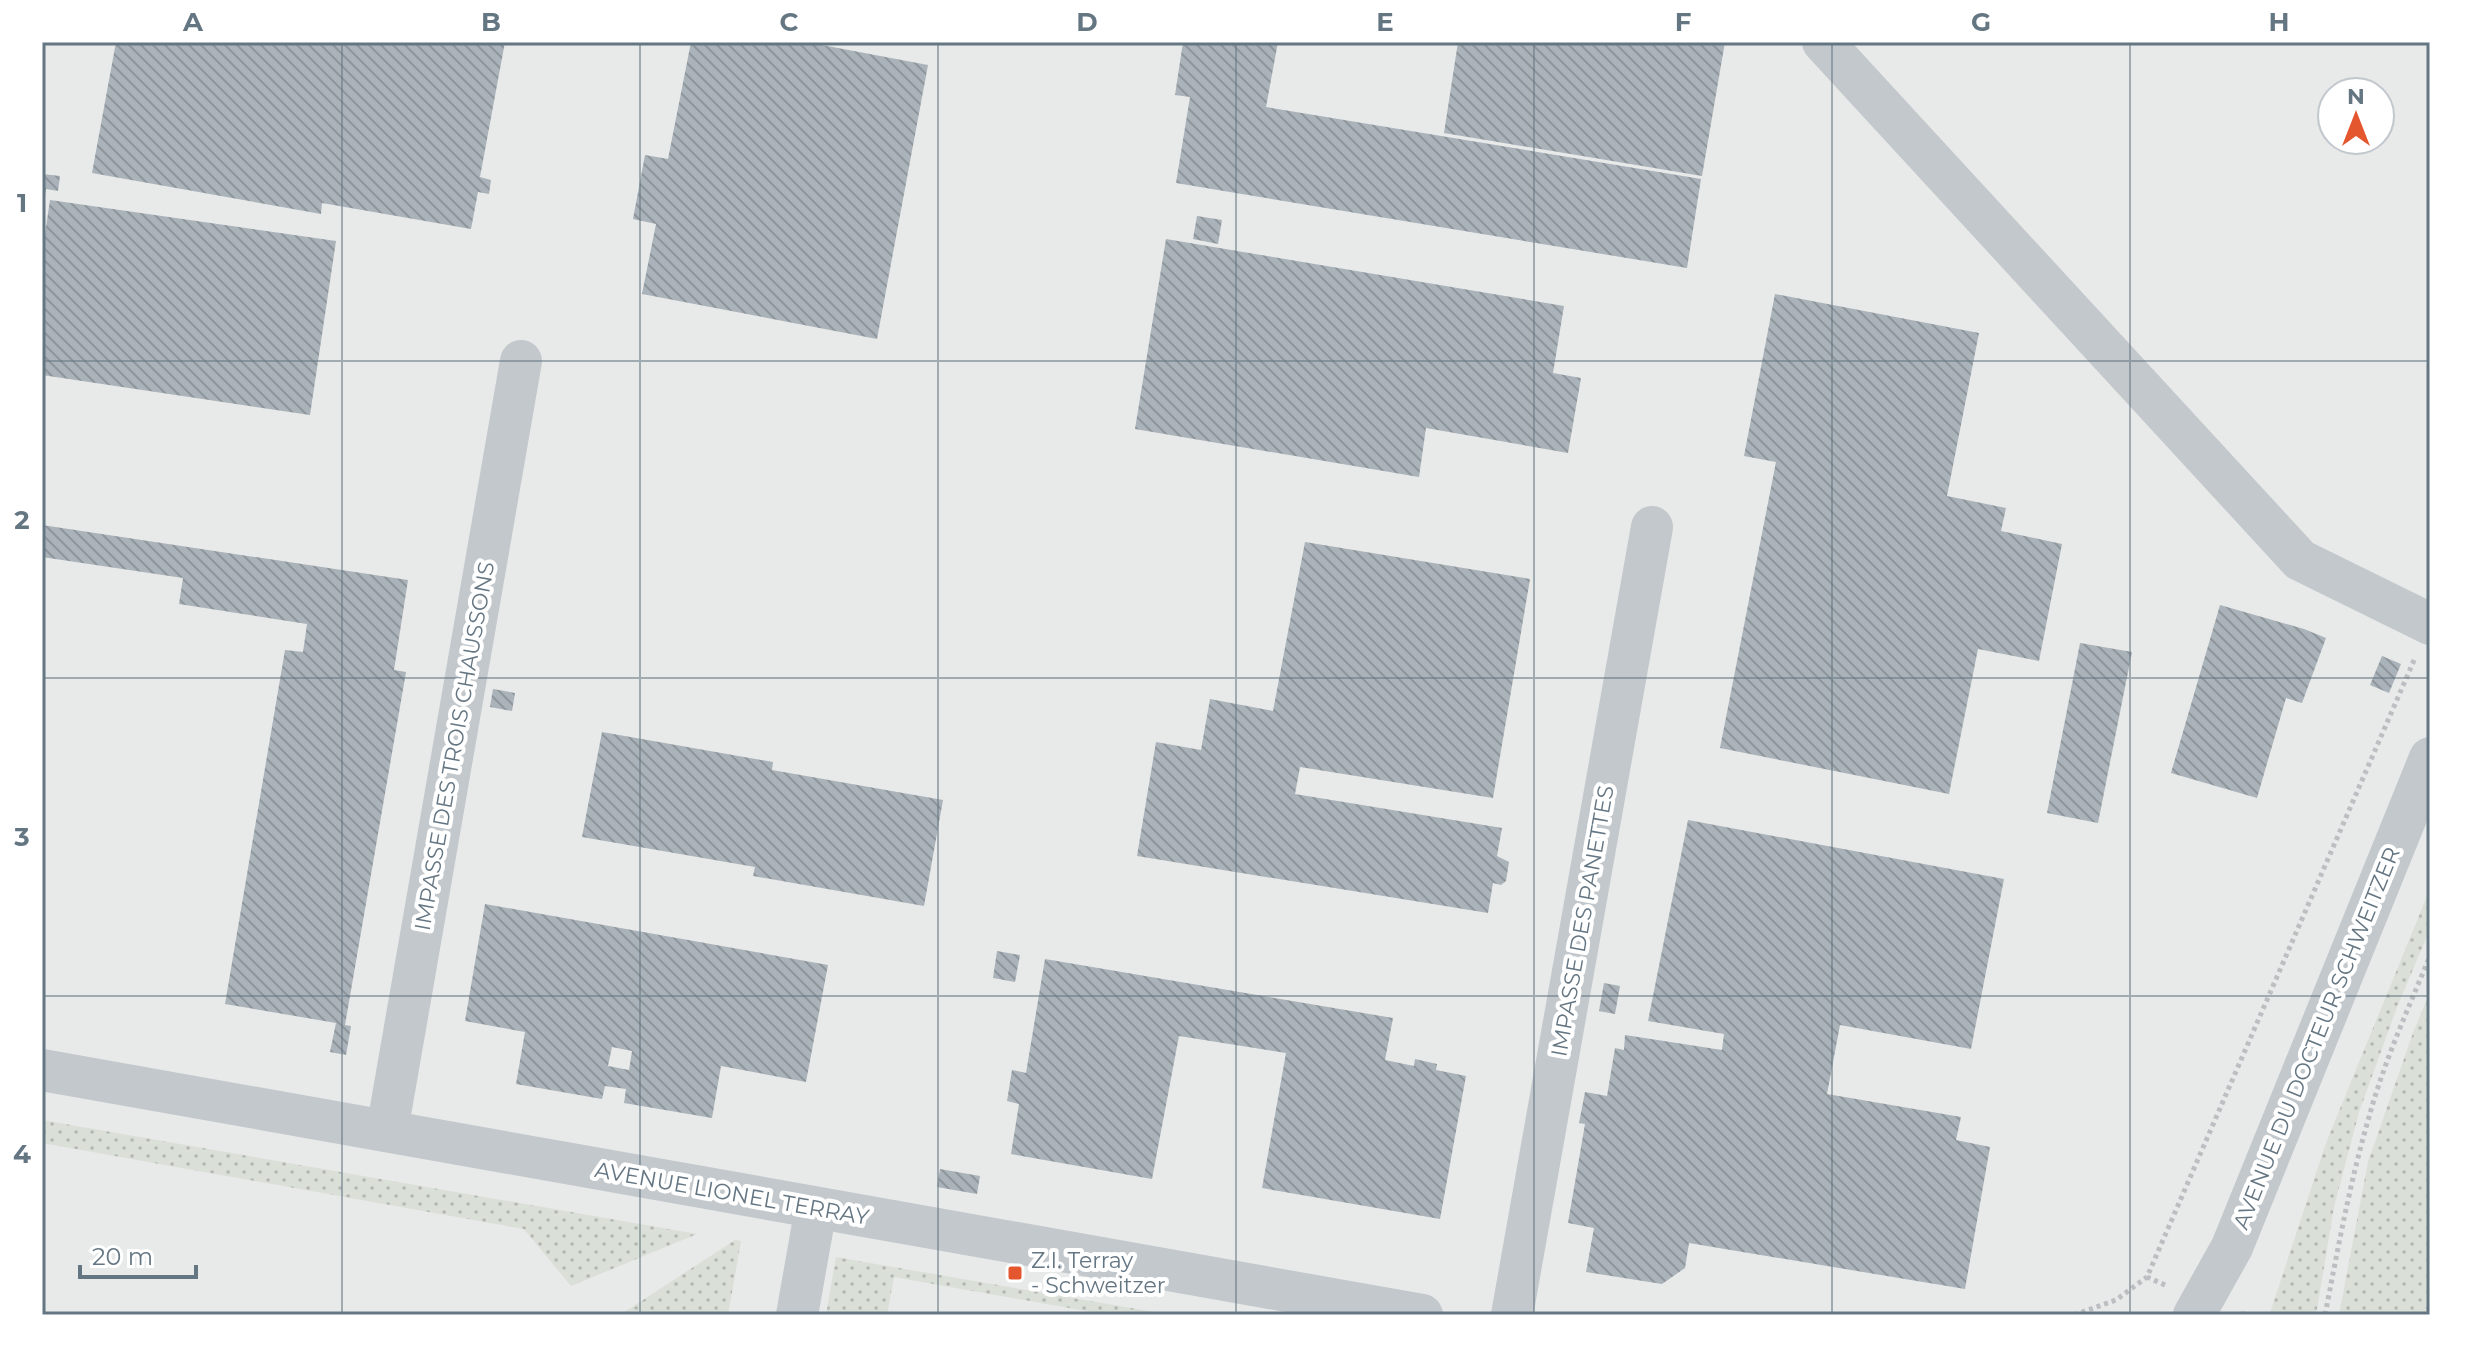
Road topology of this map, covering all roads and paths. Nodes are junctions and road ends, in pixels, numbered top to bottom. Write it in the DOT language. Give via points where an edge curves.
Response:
graph roads {
  1 [pos="1823,42"];
  2 [pos="521,361"];
  3 [pos="1652,527"];
  4 [pos="2429,623"];
  5 [pos="2430,758"];
  6 [pos="2430,956"];
  7 [pos="42,1070"];
  8 [pos="387,1131"];
  9 [pos="816,1208"];
  10 [pos="2147,1277"];
  11 [pos="2197,1308"];
  12 [pos="797,1315"];
  13 [pos="1422,1315"];
  14 [pos="1512,1315"];
  15 [pos="2074,1315"];
  16 [pos="2253,1315"];
  17 [pos="2325,1315"];
  1 -- 4 [label="street" via="2300,560"];
  2 -- 8 [label="street, IMPASSE DES TROIS CHAUSSONS"];
  3 -- 14 [label="street, IMPASSE DES PANETTES"];
  4 -- 10 [label="path"];
  5 -- 11 [label="street, AVENUE DU DOCTEUR SCHWEITZER" via="2232,1247"];
  6 -- 17 [label="path" via="2369,1114"];
  7 -- 8 [label="street, AVENUE LIONEL TERRAY"];
  8 -- 9 [label="street, AVENUE LIONEL TERRAY"];
  9 -- 12 [label="street"];
  9 -- 13 [label="street, AVENUE LIONEL TERRAY"];
  10 -- 11 [label="path"];
  10 -- 15 [label="path" via="2116,1300"];
  11 -- 16 [label="path"];
}
